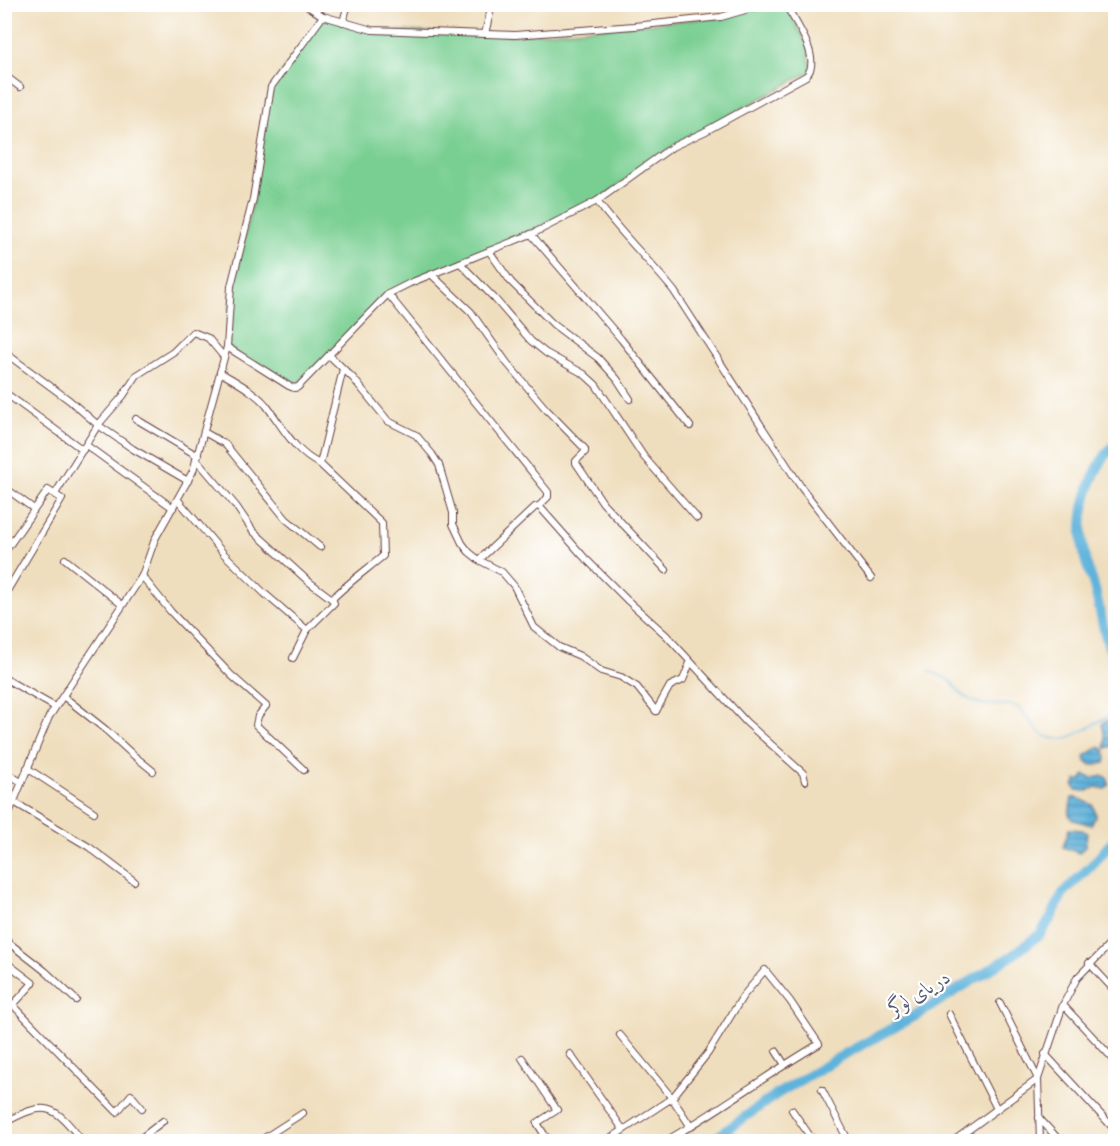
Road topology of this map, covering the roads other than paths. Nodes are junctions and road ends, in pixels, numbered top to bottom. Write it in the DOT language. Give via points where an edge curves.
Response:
graph roads {
  1 [pos="304,4"];
  2 [pos="348,4"];
  3 [pos="492,4"];
  4 [pos="766,4"];
  5 [pos="785,4"];
  6 [pos="323,16"];
  7 [pos="343,22"];
  8 [pos="485,34"];
  9 [pos="4,75"];
  10 [pos="20,87"];
  11 [pos="597,201"];
  12 [pos="531,234"];
  13 [pos="489,251"];
  14 [pos="460,263"];
  15 [pos="432,275"];
  16 [pos="388,294"];
  17 [pos="227,347"];
  18 [pos="4,352"];
  19 [pos="329,355"];
  20 [pos="224,357"];
  21 [pos="343,369"];
  22 [pos="220,372"];
  23 [pos="4,392"];
  24 [pos="630,399"];
  25 [pos="136,419"];
  26 [pos="98,425"];
  27 [pos="690,426"];
  28 [pos="204,432"];
  29 [pos="85,447"];
  30 [pos="197,457"];
  31 [pos="320,464"];
  32 [pos="188,481"];
  33 [pos="4,487"];
  34 [pos="55,494"];
  35 [pos="178,500"];
  36 [pos="539,506"];
  37 [pos="173,508"];
  38 [pos="34,509"];
  39 [pos="697,518"];
  40 [pos="320,547"];
  41 [pos="4,553"];
  42 [pos="65,559"];
  43 [pos="479,560"];
  44 [pos="666,570"];
  45 [pos="142,576"];
  46 [pos="871,578"];
  47 [pos="7,591"];
  48 [pos="332,599"];
  49 [pos="121,604"];
  50 [pos="307,630"];
  51 [pos="293,658"];
  52 [pos="690,663"];
  53 [pos="4,678"];
  54 [pos="63,696"];
  55 [pos="55,707"];
  56 [pos="27,768"];
  57 [pos="304,770"];
  58 [pos="4,771"];
  59 [pos="153,771"];
  60 [pos="21,782"];
  61 [pos="804,782"];
  62 [pos="14,802"];
  63 [pos="7,810"];
  64 [pos="94,812"];
  65 [pos="4,825"];
  66 [pos="134,881"];
  67 [pos="1116,938"];
  68 [pos="4,939"];
  69 [pos="4,961"];
  70 [pos="1089,963"];
  71 [pos="1116,992"];
  72 [pos="76,1000"];
  73 [pos="1000,1003"];
  74 [pos="1063,1005"];
  75 [pos="949,1014"];
  76 [pos="620,1035"];
  77 [pos="776,1051"];
  78 [pos="570,1054"];
  79 [pos="1045,1054"];
  80 [pos="522,1058"];
  81 [pos="1116,1062"];
  82 [pos="785,1065"];
  83 [pos="1038,1079"];
  84 [pos="822,1090"];
  85 [pos="672,1098"];
  86 [pos="142,1108"];
  87 [pos="997,1109"];
  88 [pos="792,1110"];
  89 [pos="303,1113"];
  90 [pos="1039,1118"];
  91 [pos="163,1121"];
  92 [pos="4,1123"];
  93 [pos="691,1127"];
  94 [pos="622,1128"];
  95 [pos="1116,1131"];
  96 [pos="82,1142"];
  97 [pos="136,1142"];
  98 [pos="258,1142"];
  99 [pos="549,1142"];
  100 [pos="605,1142"];
  101 [pos="664,1142"];
  102 [pos="814,1142"];
  103 [pos="849,1142"];
  104 [pos="952,1142"];
  105 [pos="1041,1142"];
  106 [pos="1061,1142"];
  1 -- 6 [label="street"];
  2 -- 7 [label="street"];
  3 -- 8 [label="street"];
  4 -- 8 [label="street" via="720,17 515,35"];
  5 -- 11 [label="street" via="808,45 811,71 772,96 672,147"];
  6 -- 7 [label="street"];
  6 -- 17 [label="street" via="271,87 253,198 231,286"];
  7 -- 8 [label="street" via="372,30"];
  9 -- 10 [label="street"];
  11 -- 12 [label="street"];
  11 -- 46 [label="street" via="674,291 801,487"];
  12 -- 13 [label="street"];
  12 -- 27 [label="street"];
  13 -- 14 [label="street"];
  13 -- 24 [label="street" via="511,282 553,324 598,358"];
  14 -- 15 [label="street"];
  14 -- 39 [label="street" via="531,341 596,385 644,457"];
  15 -- 16 [label="street"];
  15 -- 44 [label="street" via="471,312 507,363 585,449 576,463 603,503"];
  16 -- 19 [label="street"];
  16 -- 36 [label="street" via="544,486 548,498"];
  17 -- 19 [label="street" via="294,388"];
  17 -- 20 [label="street"];
  18 -- 26 [label="street"];
  19 -- 21 [label="street"];
  20 -- 22 [label="street"];
  20 -- 26 [label="street" via="208,338 193,332 173,352 137,375"];
  21 -- 31 [label="street"];
  21 -- 43 [label="street" via="388,421 416,435 432,454 439,465 453,524 469,552"];
  22 -- 28 [label="street"];
  22 -- 31 [label="street" via="263,402 306,456"];
  23 -- 29 [label="street"];
  25 -- 30 [label="street"];
  26 -- 29 [label="street"];
  26 -- 32 [label="street"];
  28 -- 30 [label="street"];
  28 -- 40 [label="street" via="225,444 286,519"];
  29 -- 34 [label="street"];
  29 -- 37 [label="street"];
  30 -- 32 [label="street"];
  30 -- 48 [label="street" via="253,531"];
  31 -- 48 [label="street" via="383,526 383,556"];
  32 -- 35 [label="street"];
  33 -- 38 [label="street"];
  34 -- 38 [label="street" via="48,490"];
  34 -- 47 [label="street" via="62,499"];
  35 -- 37 [label="street"];
  35 -- 50 [label="street" via="224,554"];
  36 -- 43 [label="street"];
  36 -- 52 [label="street"];
  37 -- 45 [label="street" via="150,549"];
  38 -- 41 [label="street"];
  42 -- 49 [label="street"];
  43 -- 52 [label="street" via="508,579 540,633 637,687 656,711 670,686 682,680"];
  45 -- 49 [label="street"];
  45 -- 57 [label="street" via="171,612 266,706 256,725"];
  48 -- 50 [label="street" via="334,603"];
  49 -- 54 [label="street"];
  50 -- 51 [label="street"];
  52 -- 61 [label="street" via="746,722 803,773"];
  53 -- 55 [label="street"];
  54 -- 55 [label="street"];
  54 -- 59 [label="street"];
  55 -- 56 [label="street"];
  56 -- 60 [label="street"];
  56 -- 64 [label="street"];
  58 -- 60 [label="street"];
  60 -- 62 [label="street"];
  62 -- 63 [label="street"];
  62 -- 66 [label="street" via="89,847"];
  63 -- 65 [label="street"];
  67 -- 70 [label="street"];
  68 -- 72 [label="street"];
  69 -- 86 [label="street" via="33,983 13,1005 117,1112 131,1095"];
  70 -- 71 [label="street"];
  70 -- 74 [label="street"];
  73 -- 83 [label="street"];
  74 -- 79 [label="street"];
  74 -- 81 [label="street"];
  75 -- 87 [label="street"];
  76 -- 85 [label="street"];
  77 -- 82 [label="street"];
  78 -- 94 [label="street"];
  79 -- 83 [label="street"];
  79 -- 95 [label="street"];
  80 -- 99 [label="street" via="557,1110 537,1124"];
  82 -- 85 [label="street" via="819,1044 765,970"];
  82 -- 93 [label="street"];
  83 -- 87 [label="street"];
  83 -- 90 [label="street"];
  84 -- 103 [label="street"];
  85 -- 93 [label="street"];
  85 -- 94 [label="street"];
  87 -- 104 [label="street"];
  88 -- 102 [label="street"];
  89 -- 98 [label="street"];
  90 -- 105 [label="street"];
  90 -- 106 [label="street"];
  91 -- 97 [label="street"];
  92 -- 96 [label="street" via="41,1107 63,1119"];
  93 -- 101 [label="street"];
  94 -- 100 [label="street"];
}
